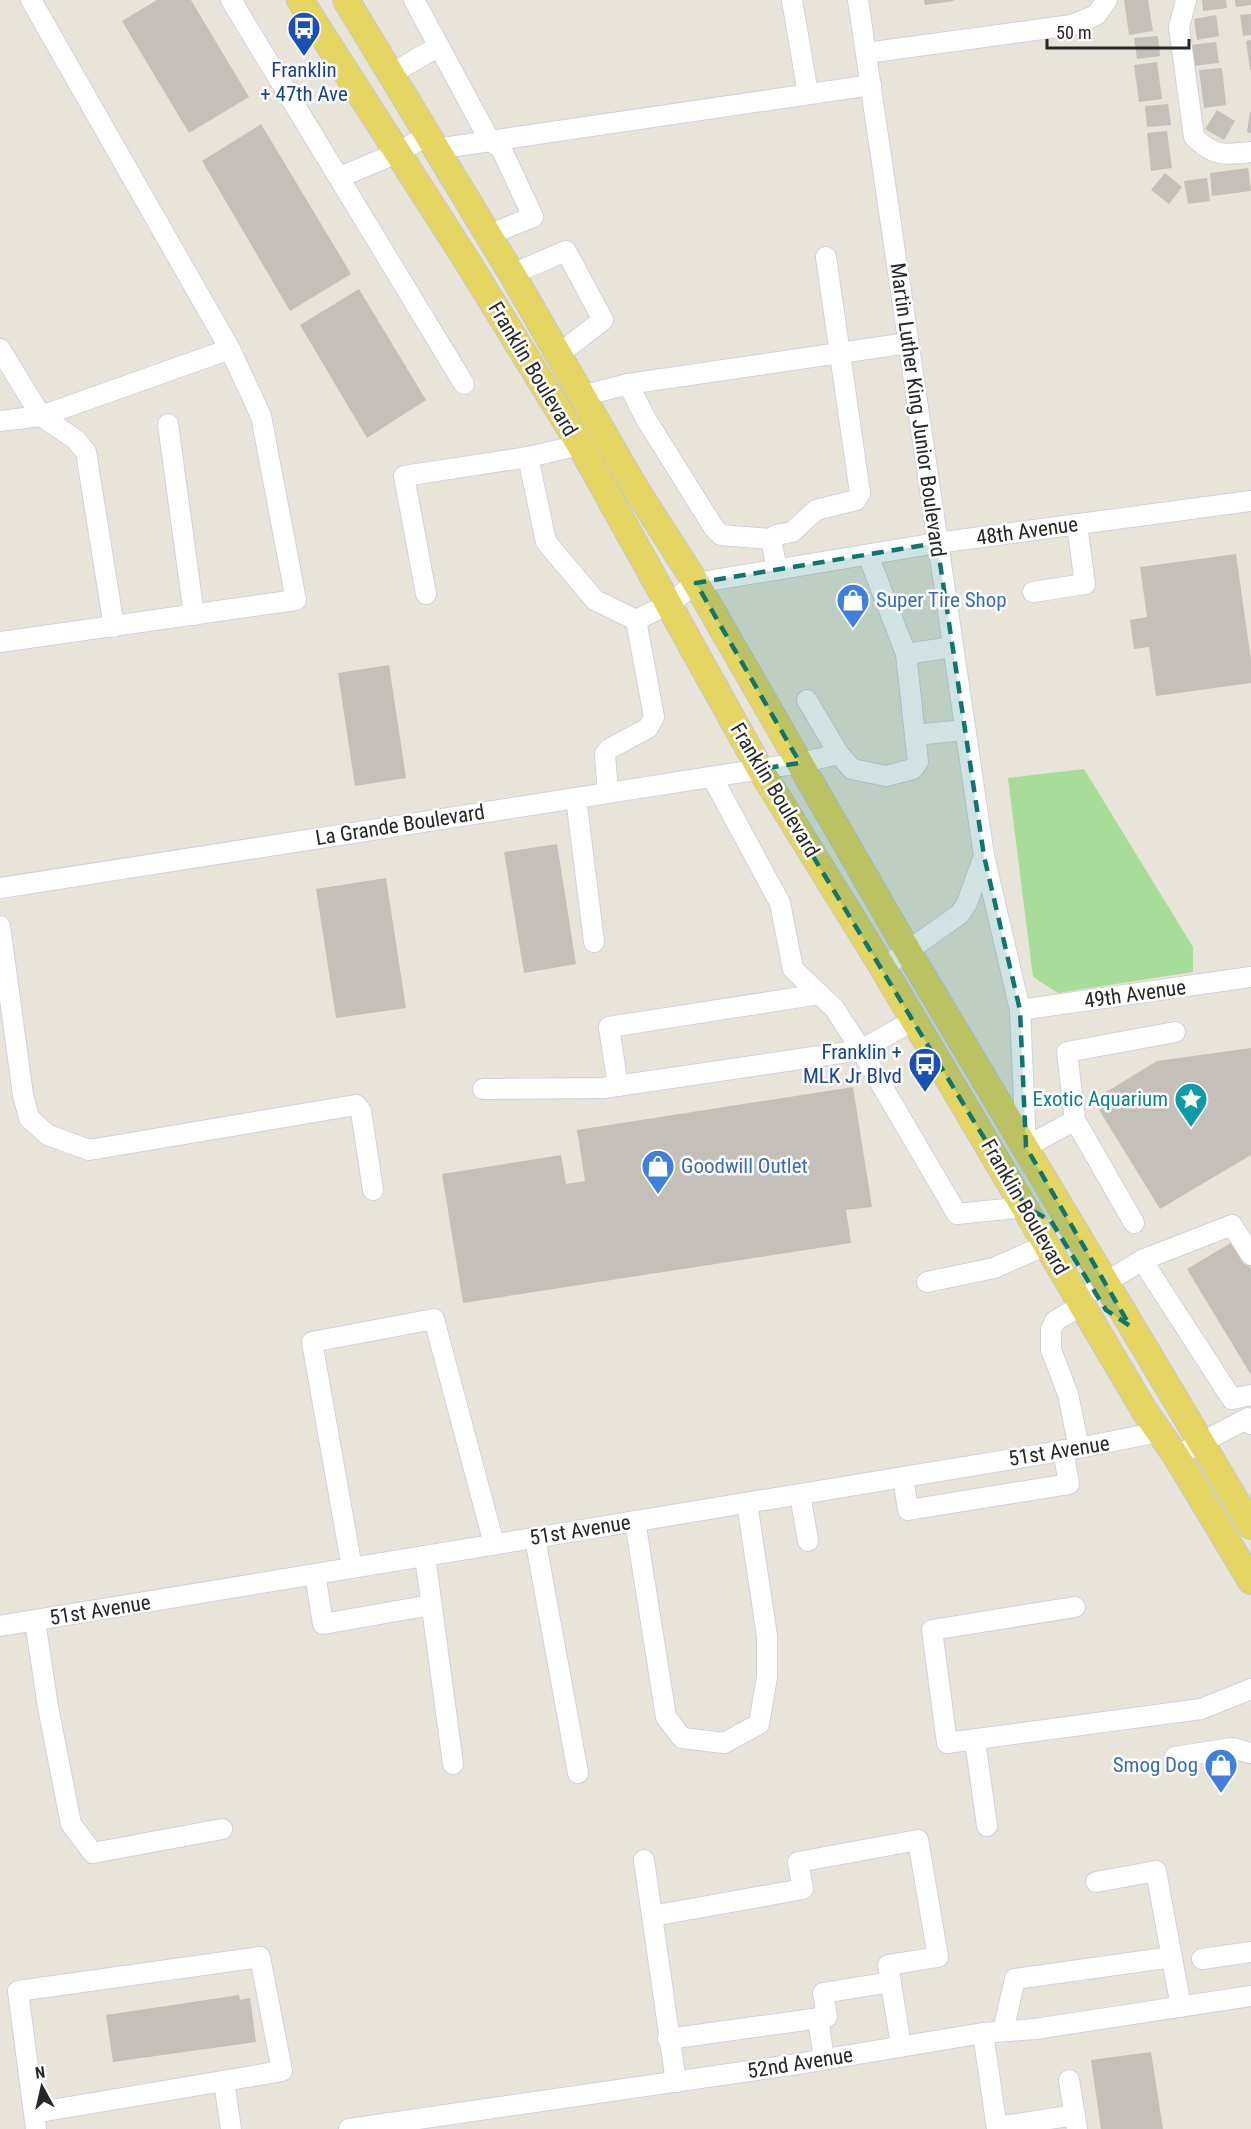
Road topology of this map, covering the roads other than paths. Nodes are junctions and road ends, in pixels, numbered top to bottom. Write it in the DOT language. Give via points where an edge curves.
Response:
graph roads {
  1 [pos="31,0"];
  2 [pos="231,0"];
  3 [pos="300,0"];
  4 [pos="346,0"];
  5 [pos="414,0"];
  6 [pos="792,0"];
  7 [pos="858,0"];
  8 [pos="1107,0"];
  9 [pos="1186,0"];
  10 [pos="439,46"];
  11 [pos="866,52"];
  12 [pos="391,74"];
  13 [pos="871,85"];
  14 [pos="808,94"];
  15 [pos="490,141"];
  16 [pos="432,142"];
  17 [pos="1251,152"];
  18 [pos="397,153"];
  19 [pos="340,177"];
  20 [pos="488,235"];
  21 [pos="826,257"];
  22 [pos="512,274"];
  23 [pos="908,343"];
  24 [pos="0,349"];
  25 [pos="230,349"];
  26 [pos="559,354"];
  27 [pos="839,354"];
  28 [pos="464,384"];
  29 [pos="628,384"];
  30 [pos="582,396"];
  31 [pos="41,416"];
  32 [pos="0,421"];
  33 [pos="168,424"];
  34 [pos="580,446"];
  35 [pos="528,457"];
  36 [pos="1251,501"];
  37 [pos="1077,524"];
  38 [pos="771,539"];
  39 [pos="937,543"];
  40 [pos="868,555"];
  41 [pos="777,570"];
  42 [pos="696,583"];
  43 [pos="1033,592"];
  44 [pos="426,594"];
  45 [pos="669,604"];
  46 [pos="194,615"];
  47 [pos="636,620"];
  48 [pos="114,627"];
  49 [pos="0,642"];
  50 [pos="952,647"];
  51 [pos="906,654"];
  52 [pos="807,700"];
  53 [pos="965,730"];
  54 [pos="915,735"];
  55 [pos="839,754"];
  56 [pos="800,763"];
  57 [pos="760,769"];
  58 [pos="712,777"];
  59 [pos="608,793"];
  60 [pos="576,798"];
  61 [pos="984,856"];
  62 [pos="0,888"];
  63 [pos="0,926"];
  64 [pos="594,942"];
  65 [pos="909,953"];
  66 [pos="884,968"];
  67 [pos="1251,977"];
  68 [pos="820,994"];
  69 [pos="1020,1010"];
  70 [pos="914,1020"];
  71 [pos="1175,1032"];
  72 [pos="861,1050"];
  73 [pos="618,1086"];
  74 [pos="483,1089"];
  75 [pos="1075,1120"];
  76 [pos="1026,1147"];
  77 [pos="373,1190"];
  78 [pos="1026,1207"];
  79 [pos="1134,1223"];
  80 [pos="1047,1244"];
  81 [pos="1251,1255"];
  82 [pos="1142,1260"];
  83 [pos="927,1282"];
  84 [pos="1093,1293"];
  85 [pos="1251,1395"];
  86 [pos="1251,1424"];
  87 [pos="1159,1432"];
  88 [pos="1202,1441"];
  89 [pos="1071,1449"];
  90 [pos="1176,1456"];
  91 [pos="903,1477"];
  92 [pos="800,1494"];
  93 [pos="747,1503"];
  94 [pos="634,1521"];
  95 [pos="1250,1523"];
  96 [pos="1225,1536"];
  97 [pos="535,1538"];
  98 [pos="808,1541"];
  99 [pos="494,1544"];
  100 [pos="425,1556"];
  101 [pos="352,1568"];
  102 [pos="315,1574"];
  103 [pos="1251,1581"];
  104 [pos="431,1605"];
  105 [pos="1075,1607"];
  106 [pos="35,1620"];
  107 [pos="0,1626"];
  108 [pos="1251,1689"];
  109 [pos="975,1740"];
  110 [pos="1251,1752"];
  111 [pos="1175,1757"];
  112 [pos="453,1764"];
  113 [pos="578,1773"];
  114 [pos="987,1826"];
  115 [pos="222,1829"];
  116 [pos="644,1860"];
  117 [pos="1096,1882"];
  118 [pos="652,1916"];
  119 [pos="1251,1952"];
  120 [pos="1172,1957"];
  121 [pos="1202,1959"];
  122 [pos="891,1982"];
  123 [pos="1251,1996"];
  124 [pos="1181,2007"];
  125 [pos="818,2018"];
  126 [pos="1003,2031"];
  127 [pos="983,2033"];
  128 [pos="668,2039"];
  129 [pos="901,2046"];
  130 [pos="824,2059"];
  131 [pos="1069,2080"];
  132 [pos="224,2081"];
  133 [pos="676,2082"];
  134 [pos="35,2121"];
  135 [pos="1076,2122"];
  136 [pos="997,2128"];
  137 [pos="231,2129"];
  138 [pos="349,2129"];
  1 -- 25 [label="street"];
  2 -- 19 [label="street"];
  3 -- 18 [label="main road, Franklin Boulevard"];
  4 -- 12 [label="main road, Franklin Boulevard"];
  5 -- 10 [label="street"];
  6 -- 14 [label="street"];
  7 -- 11 [label="street, Martin Luther King Junior Boulevard"];
  8 -- 11 [label="street" via="1096,15 1072,25"];
  9 -- 17 [label="street" via="1179,27 1194,137 1206,149 1225,155"];
  10 -- 12 [label="street"];
  10 -- 15 [label="street"];
  11 -- 13 [label="street, Martin Luther King Junior Boulevard"];
  12 -- 16 [label="main road, Franklin Boulevard"];
  13 -- 14 [label="street"];
  13 -- 23 [label="street, Martin Luther King Junior Boulevard"];
  14 -- 15 [label="street"];
  15 -- 16 [label="street"];
  15 -- 20 [label="street" via="501,148 533,217"];
  16 -- 18 [label="street"];
  16 -- 20 [label="main road, Franklin Boulevard"];
  18 -- 19 [label="street"];
  18 -- 34 [label="main road, Franklin Boulevard"];
  19 -- 28 [label="street"];
  20 -- 22 [label="main road, Franklin Boulevard"];
  21 -- 27 [label="street"];
  22 -- 26 [label="main road, Franklin Boulevard"];
  22 -- 26 [label="street" via="566,251 603,320"];
  23 -- 27 [label="street"];
  23 -- 39 [label="street, Martin Luther King Junior Boulevard"];
  24 -- 31 [label="street"];
  25 -- 31 [label="street"];
  25 -- 46 [label="street" via="261,416 296,600"];
  26 -- 30 [label="main road, Franklin Boulevard"];
  27 -- 29 [label="street"];
  27 -- 38 [label="street" via="860,493 856,500 816,510 792,532"];
  29 -- 30 [label="street"];
  29 -- 38 [label="street" via="714,528 721,535"];
  30 -- 42 [label="main road, Franklin Boulevard"];
  31 -- 32 [label="street"];
  31 -- 48 [label="street" via="75,439 86,452"];
  33 -- 46 [label="street"];
  34 -- 35 [label="street"];
  34 -- 45 [label="main road, Franklin Boulevard"];
  35 -- 44 [label="street" via="404,476"];
  35 -- 47 [label="street" via="546,542 595,600"];
  36 -- 37 [label="street, 48th Avenue"];
  37 -- 39 [label="street, 48th Avenue"];
  37 -- 43 [label="street" via="1086,584"];
  38 -- 41 [label="street"];
  39 -- 40 [label="street, 48th Avenue"];
  39 -- 50 [label="street, Martin Luther King Junior Boulevard"];
  40 -- 41 [label="street, 48th Avenue"];
  40 -- 51 [label="street"];
  41 -- 42 [label="street, 48th Avenue"];
  42 -- 45 [label="street"];
  42 -- 56 [label="main road, Franklin Boulevard"];
  45 -- 47 [label="street"];
  45 -- 57 [label="main road, Franklin Boulevard"];
  46 -- 48 [label="street"];
  47 -- 59 [label="street" via="654,717 648,728 605,754"];
  48 -- 49 [label="street"];
  50 -- 51 [label="street"];
  50 -- 53 [label="street, Martin Luther King Junior Boulevard"];
  51 -- 54 [label="street"];
  52 -- 55 [label="street"];
  53 -- 54 [label="street"];
  53 -- 61 [label="street, Martin Luther King Junior Boulevard"];
  54 -- 55 [label="street" via="918,762 913,770 886,776 852,769"];
  55 -- 56 [label="street, La Grande Boulevard"];
  56 -- 57 [label="street, La Grande Boulevard"];
  56 -- 65 [label="main road, Franklin Boulevard"];
  57 -- 58 [label="street, La Grande Boulevard"];
  57 -- 66 [label="main road, Franklin Boulevard"];
  58 -- 59 [label="street, La Grande Boulevard"];
  58 -- 68 [label="street" via="780,903 793,969"];
  59 -- 60 [label="street, La Grande Boulevard"];
  60 -- 62 [label="street, La Grande Boulevard"];
  60 -- 64 [label="street"];
  61 -- 65 [label="street, Martin Luther King Junior Boulevard" via="968,903 960,914"];
  61 -- 69 [label="street, Martin Luther King Junior Boulevard"];
  63 -- 77 [label="street" via="23,1095 29,1118 48,1135 89,1150 356,1105 361,1111"];
  65 -- 66 [label="street, Martin Luther King Junior Boulevard"];
  65 -- 76 [label="main road, Franklin Boulevard"];
  66 -- 70 [label="main road, Franklin Boulevard"];
  67 -- 69 [label="street, 49th Avenue"];
  68 -- 72 [label="street"];
  68 -- 73 [label="street" via="609,1027"];
  69 -- 76 [label="street, Martin Luther King Junior Boulevard"];
  70 -- 72 [label="street"];
  70 -- 78 [label="main road, Franklin Boulevard"];
  71 -- 75 [label="street" via="1067,1052"];
  72 -- 73 [label="street"];
  72 -- 78 [label="street" via="957,1214"];
  73 -- 74 [label="street"];
  75 -- 76 [label="street"];
  75 -- 79 [label="street"];
  76 -- 84 [label="main road, Franklin Boulevard"];
  78 -- 80 [label="main road, Franklin Boulevard"];
  78 -- 84 [label="main road" via="1051,1221"];
  80 -- 83 [label="street" via="994,1268"];
  80 -- 84 [label="main road, Franklin Boulevard"];
  81 -- 82 [label="street" via="1232,1226"];
  82 -- 84 [label="street"];
  82 -- 85 [label="street" via="1232,1399"];
  84 -- 87 [label="main road, Franklin Boulevard"];
  84 -- 88 [label="main road, Franklin Boulevard" via="1130,1326"];
  84 -- 89 [label="street" via="1055,1320 1051,1330 1051,1350 1068,1394"];
  86 -- 88 [label="street" via="1248,1418"];
  87 -- 89 [label="street, 51st Avenue"];
  87 -- 90 [label="main road, Franklin Boulevard"];
  88 -- 90 [label="street"];
  88 -- 95 [label="main road, Franklin Boulevard"];
  89 -- 91 [label="street, 51st Avenue"];
  89 -- 91 [label="street" via="1069,1484 908,1510"];
  90 -- 96 [label="main road, Franklin Boulevard"];
  91 -- 92 [label="street, 51st Avenue"];
  92 -- 93 [label="street, 51st Avenue"];
  92 -- 98 [label="street"];
  93 -- 94 [label="street, 51st Avenue"];
  93 -- 94 [label="street" via="767,1636 767,1677 759,1724 724,1743 682,1738 666,1717"];
  94 -- 97 [label="street, 51st Avenue"];
  95 -- 96 [label="street"];
  96 -- 103 [label="main road, Franklin Boulevard"];
  97 -- 99 [label="street, 51st Avenue"];
  97 -- 113 [label="street"];
  99 -- 100 [label="street, 51st Avenue"];
  99 -- 101 [label="street" via="434,1319 312,1342"];
  100 -- 101 [label="street, 51st Avenue"];
  100 -- 104 [label="street"];
  101 -- 102 [label="street, 51st Avenue"];
  102 -- 104 [label="street" via="323,1624"];
  102 -- 106 [label="street, 51st Avenue"];
  104 -- 112 [label="street"];
  105 -- 109 [label="street" via="932,1630 946,1743"];
  106 -- 107 [label="street, 51st Avenue"];
  106 -- 115 [label="street" via="71,1824 93,1853"];
  108 -- 109 [label="street" via="1201,1708"];
  109 -- 114 [label="street"];
  110 -- 111 [label="street" via="1232,1748"];
  116 -- 118 [label="street"];
  117 -- 120 [label="street" via="1156,1871"];
  118 -- 122 [label="street" via="803,1889 798,1862 918,1840 939,1957 888,1965"];
  118 -- 128 [label="street"];
  119 -- 121 [label="street"];
  120 -- 124 [label="street"];
  120 -- 126 [label="street" via="1015,1978"];
  122 -- 125 [label="street" via="823,1993 827,2017"];
  122 -- 129 [label="street"];
  123 -- 124 [label="street, 52nd Avenue"];
  124 -- 126 [label="street, 52nd Avenue"];
  125 -- 128 [label="street"];
  125 -- 130 [label="street"];
  126 -- 127 [label="street, 52nd Avenue"];
  127 -- 129 [label="street, 52nd Avenue"];
  127 -- 136 [label="street"];
  128 -- 133 [label="street"];
  129 -- 130 [label="street, 52nd Avenue"];
  130 -- 133 [label="street, 52nd Avenue"];
  131 -- 135 [label="street"];
  132 -- 134 [label="street"];
  132 -- 134 [label="street" via="282,2071 260,1957 18,1991"];
  132 -- 137 [label="street"];
  133 -- 138 [label="street, 52nd Avenue"];
  135 -- 136 [label="street"];
}
